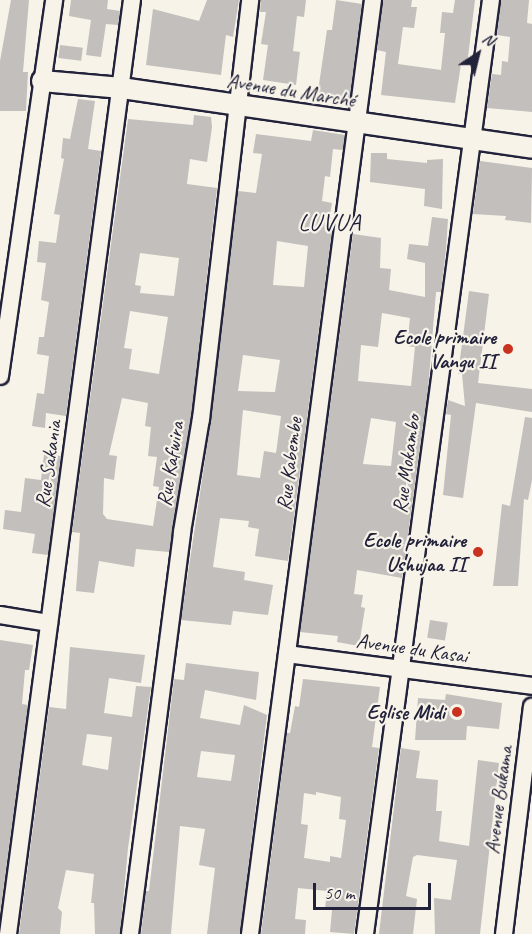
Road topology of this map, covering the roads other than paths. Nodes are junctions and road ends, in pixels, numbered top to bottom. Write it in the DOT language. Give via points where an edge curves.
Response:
graph roads {
  1 [pos="54,0"];
  2 [pos="132,0"];
  3 [pos="250,0"];
  4 [pos="373,0"];
  5 [pos="491,0"];
  6 [pos="42,81"];
  7 [pos="122,88"];
  8 [pos="236,106"];
  9 [pos="356,124"];
  10 [pos="472,141"];
  11 [pos="532,148"];
  12 [pos="0,376"];
  13 [pos="0,615"];
  14 [pos="49,623"];
  15 [pos="287,654"];
  16 [pos="400,669"];
  17 [pos="532,686"];
  18 [pos="532,707"];
  19 [pos="8,934"];
  20 [pos="130,934"];
  21 [pos="250,934"];
  22 [pos="365,934"];
  23 [pos="504,934"];
  1 -- 6 [label="street"];
  2 -- 7 [label="street, Rue Sakania"];
  3 -- 8 [label="street, Rue Kafwira"];
  4 -- 9 [label="street, Rue Kabembe"];
  5 -- 10 [label="street, Rue Mokambo"];
  6 -- 7 [label="street, Avenue du Marché"];
  6 -- 12 [label="street"];
  7 -- 8 [label="street, Avenue du Marché"];
  7 -- 14 [label="street, Rue Sakania"];
  8 -- 9 [label="street, Avenue du Marché"];
  8 -- 20 [label="street, Rue Kafwira" via="201,419 182,532"];
  9 -- 10 [label="street, Avenue du Marché"];
  9 -- 15 [label="street, Rue Kabembe"];
  10 -- 11 [label="street, Avenue du Marché"];
  10 -- 16 [label="street, Rue Mokambo"];
  13 -- 14 [label="street"];
  14 -- 19 [label="street, Rue Sakania"];
  15 -- 16 [label="street, Avenue du Kasai"];
  15 -- 21 [label="street, Rue Kabembe"];
  16 -- 17 [label="street, Avenue du Kasai"];
  16 -- 22 [label="street, Rue Mokambo"];
  18 -- 23 [label="street, Avenue Bukama"];
}
